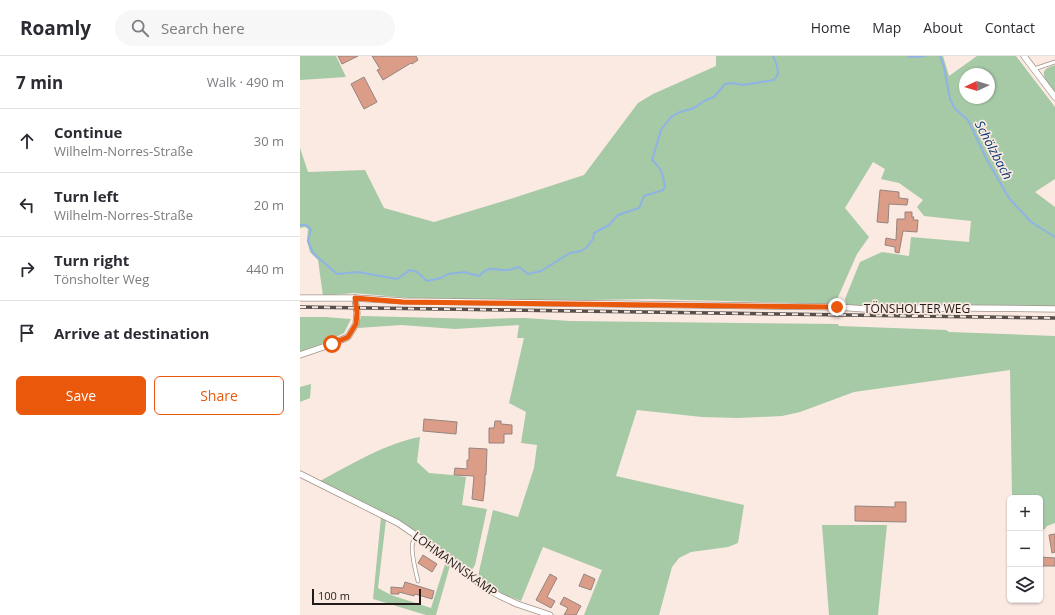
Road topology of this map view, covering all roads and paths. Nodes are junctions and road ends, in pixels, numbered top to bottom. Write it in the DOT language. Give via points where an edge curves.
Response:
graph roads {
  1 [pos="1024,56"];
  2 [pos="1055,62"];
  3 [pos="1034,69"];
  4 [pos="1055,97"];
  5 [pos="300,298"];
  6 [pos="355,298"];
  7 [pos="1055,309"];
  8 [pos="300,355"];
  9 [pos="300,474"];
  10 [pos="417,536"];
  11 [pos="418,581"];
  12 [pos="550,615"];
  1 -- 3 [label="street"];
  2 -- 3 [label="lane"];
  3 -- 4 [label="street"];
  5 -- 6 [label="street, TÖNSHOLTER WEG"];
  6 -- 7 [label="street, TÖNSHOLTER WEG" via="403,302 865,309"];
  6 -- 8 [label="street" via="356,324 348,337"];
  9 -- 10 [label="street, LOHMANNSKAMP" via="398,523"];
  10 -- 11 [label="lane" via="412,545"];
  10 -- 12 [label="street, LOHMANNSKAMP" via="485,588 517,604"];
}
